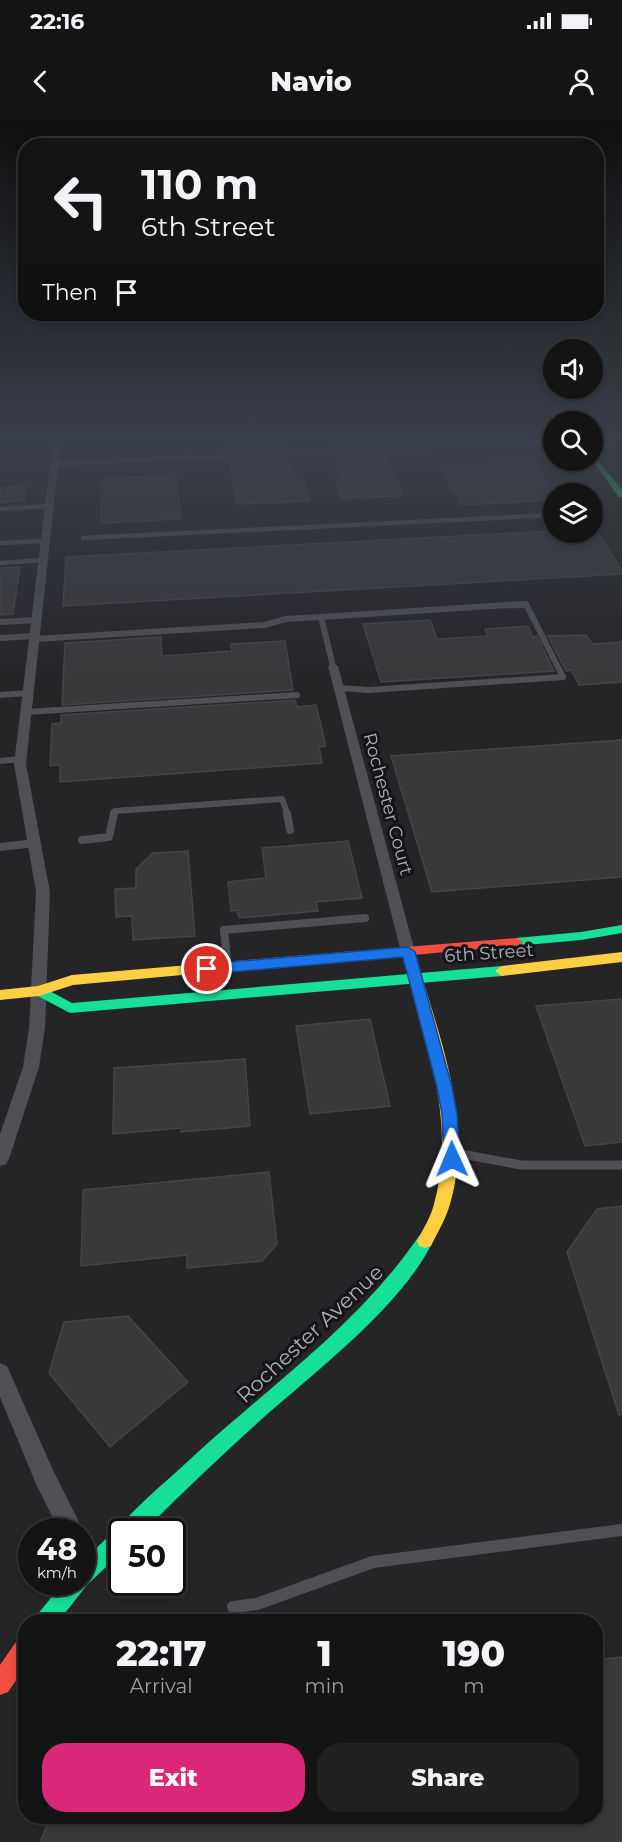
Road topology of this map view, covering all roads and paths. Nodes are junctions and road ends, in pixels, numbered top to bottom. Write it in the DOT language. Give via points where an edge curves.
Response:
graph roads {
  1 [pos="48,520"];
  2 [pos="444,520"];
  3 [pos="83,538"];
  4 [pos="45,541"];
  5 [pos="0,543"];
  6 [pos="43,560"];
  7 [pos="0,563"];
  8 [pos="321,617"];
  9 [pos="36,620"];
  10 [pos="0,622"];
  11 [pos="34,637"];
  12 [pos="0,638"];
  13 [pos="333,666"];
  14 [pos="339,688"];
  15 [pos="28,693"];
  16 [pos="0,695"];
  17 [pos="297,695"];
  18 [pos="26,712"];
  19 [pos="20,759"];
  20 [pos="0,761"];
  21 [pos="290,830"];
  22 [pos="82,840"];
  23 [pos="34,843"];
  24 [pos="0,847"];
  25 [pos="365,918"];
  26 [pos="622,929"];
  27 [pos="408,952"];
  28 [pos="622,957"];
  29 [pos="228,968"];
  30 [pos="414,977"];
  31 [pos="39,991"];
  32 [pos="0,995"];
  33 [pos="452,1152"];
  34 [pos="0,1159"];
  35 [pos="622,1165"];
  36 [pos="0,1373"];
  37 [pos="65,1518"];
  38 [pos="143,1518"];
  39 [pos="622,1530"];
  40 [pos="108,1549"];
  41 [pos="96,1560"];
  42 [pos="64,1596"];
  43 [pos="233,1607"];
  44 [pos="50,1614"];
  45 [pos="18,1658"];
  46 [pos="0,1684"];
  1 -- 4 [label="street"];
  2 -- 3 [label="lane"];
  4 -- 5 [label="lane"];
  4 -- 6 [label="street"];
  6 -- 7 [label="lane"];
  6 -- 9 [label="street"];
  8 -- 11 [label="lane" via="264,624"];
  8 -- 13 [label="lane"];
  8 -- 14 [label="lane" via="526,604 563,677 369,690"];
  9 -- 10 [label="lane"];
  9 -- 11 [label="street"];
  11 -- 12 [label="lane"];
  11 -- 15 [label="street"];
  13 -- 14 [label="street, Rochester Court"];
  14 -- 27 [label="street, Rochester Court"];
  15 -- 16 [label="lane"];
  15 -- 18 [label="street"];
  17 -- 18 [label="lane"];
  18 -- 19 [label="street"];
  19 -- 20 [label="lane"];
  19 -- 23 [label="street"];
  21 -- 22 [label="lane" via="282,799 115,811 109,837"];
  23 -- 24 [label="lane"];
  23 -- 31 [label="street" via="43,892"];
  25 -- 29 [label="lane" via="224,930"];
  26 -- 27 [label="main road, 6th Street"];
  27 -- 29 [label="main road, 6th Street"];
  27 -- 30 [label="main road, Rochester Avenue"];
  28 -- 30 [label="main road, 6th Street" via="539,968"];
  29 -- 31 [label="main road, 6th Street" via="72,980"];
  30 -- 31 [label="main road, 6th Street" via="70,1008"];
  30 -- 33 [label="main road, Rochester Avenue" via="445,1087"];
  31 -- 32 [label="main road, 6th Street"];
  31 -- 34 [label="street" via="31,1067"];
  33 -- 35 [label="lane" via="521,1165"];
  33 -- 38 [label="main road, Rochester Avenue" via="447,1192 432,1232 407,1271 374,1310 267,1402"];
  36 -- 37 [label="street"];
  39 -- 43 [label="lane" via="373,1562 257,1604"];
  40 -- 41 [label="main road"];
  42 -- 44 [label="main road"];
  45 -- 46 [label="main road"];
}
